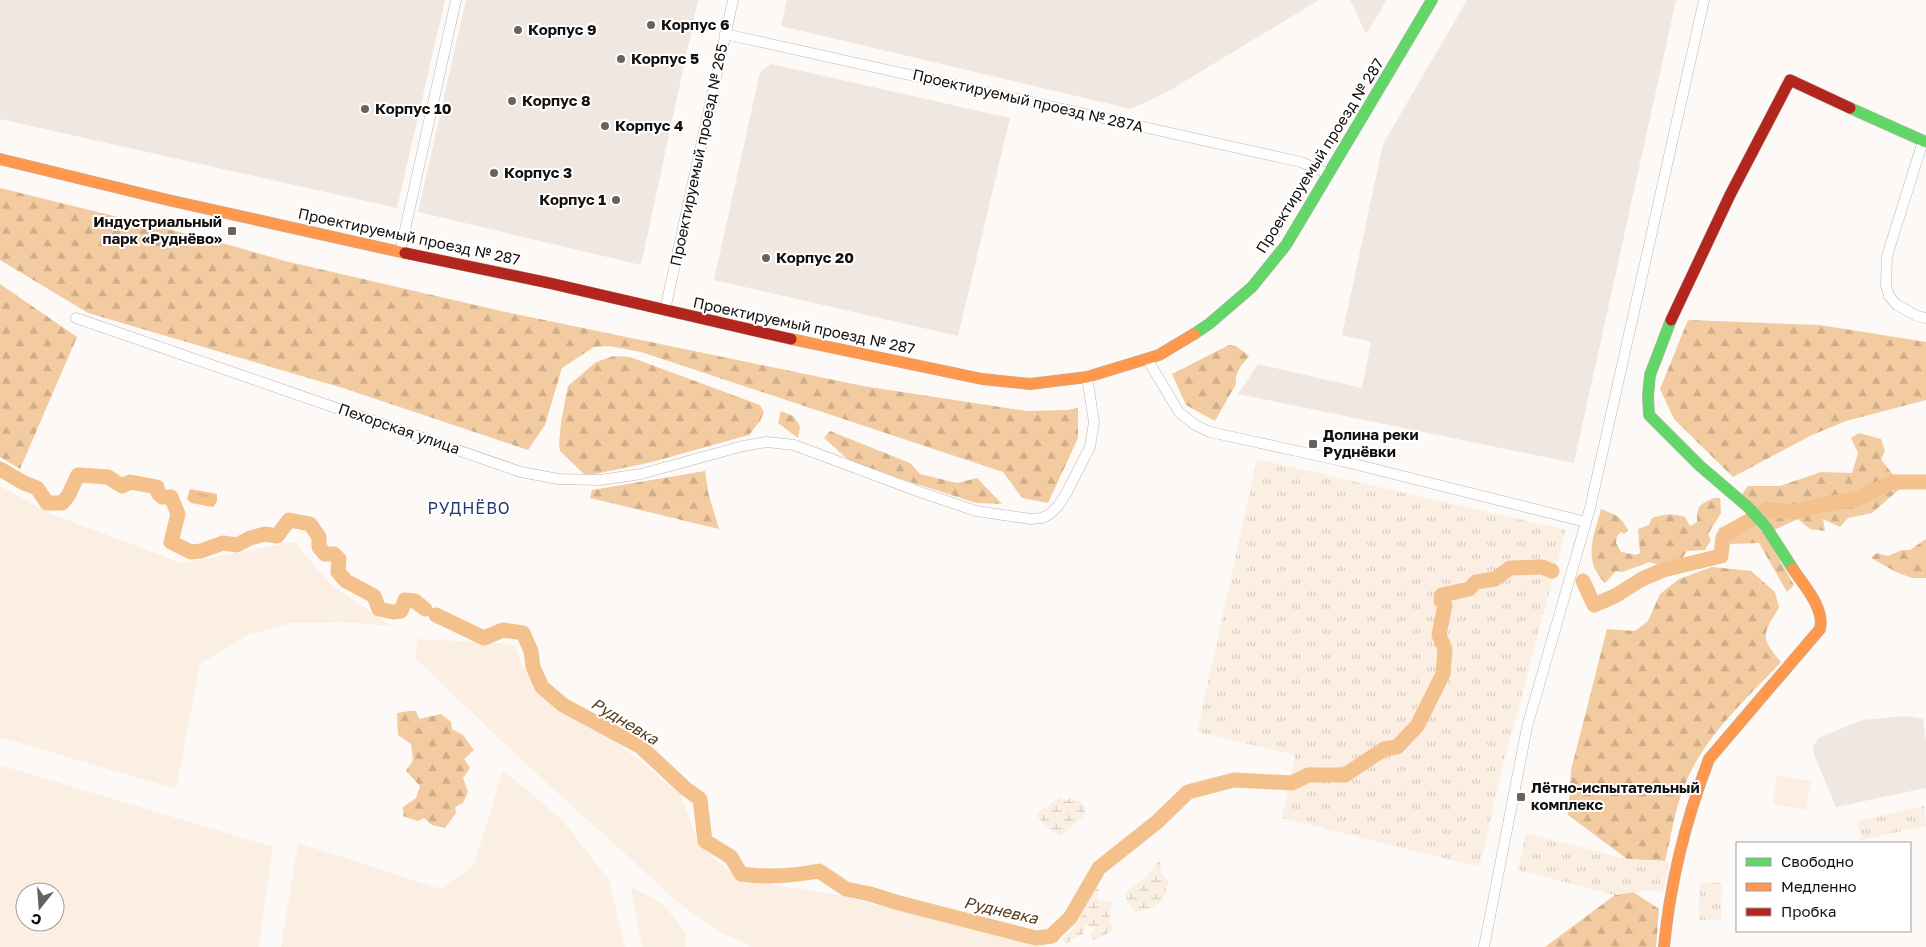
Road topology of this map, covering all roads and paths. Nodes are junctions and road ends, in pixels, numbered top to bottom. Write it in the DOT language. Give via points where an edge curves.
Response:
graph roads {
  1 [pos="456,0"];
  2 [pos="733,0"];
  3 [pos="1432,0"];
  4 [pos="1704,0"];
  5 [pos="725,34"];
  6 [pos="1925,141"];
  7 [pos="0,160"];
  8 [pos="1328,174"];
  9 [pos="400,252"];
  10 [pos="665,310"];
  11 [pos="76,318"];
  12 [pos="1926,318"];
  13 [pos="1148,359"];
  14 [pos="1087,377"];
  15 [pos="1586,522"];
  16 [pos="1484,947"];
  17 [pos="1664,947"];
  1 -- 9 [label="street"];
  2 -- 5 [label="street, Проектируемый проезд № 265"];
  3 -- 8 [label="street, Проектируемый проезд № 287"];
  4 -- 15 [label="street"];
  5 -- 8 [label="street, Проектируемый проезд № 287А" via="1301,162"];
  5 -- 10 [label="street, Проектируемый проезд № 265"];
  6 -- 12 [label="street" via="1887,256 1886,284 1889,296 1897,305"];
  6 -- 17 [label="street" via="1790,80 1680,298 1650,375 1649,415 1766,527 1822,618 1822,626 1816,636 1709,759 1673,881"];
  7 -- 9 [label="street, Проектируемый проезд № 287"];
  8 -- 13 [label="street, Проектируемый проезд № 287" via="1286,245 1252,287 1180,344"];
  9 -- 10 [label="street, Проектируемый проезд № 287"];
  10 -- 14 [label="street, Проектируемый проезд № 287" via="982,379 1030,384"];
  11 -- 14 [label="street, Пехорская улица" via="521,472 600,480 641,474 767,442 794,446 976,511 1031,519 1042,518 1058,506 1090,447 1094,422"];
  13 -- 14 [label="street, Проектируемый проезд № 287"];
  13 -- 15 [label="street" via="1179,412 1210,432"];
  15 -- 16 [label="street" via="1527,727"];
}
